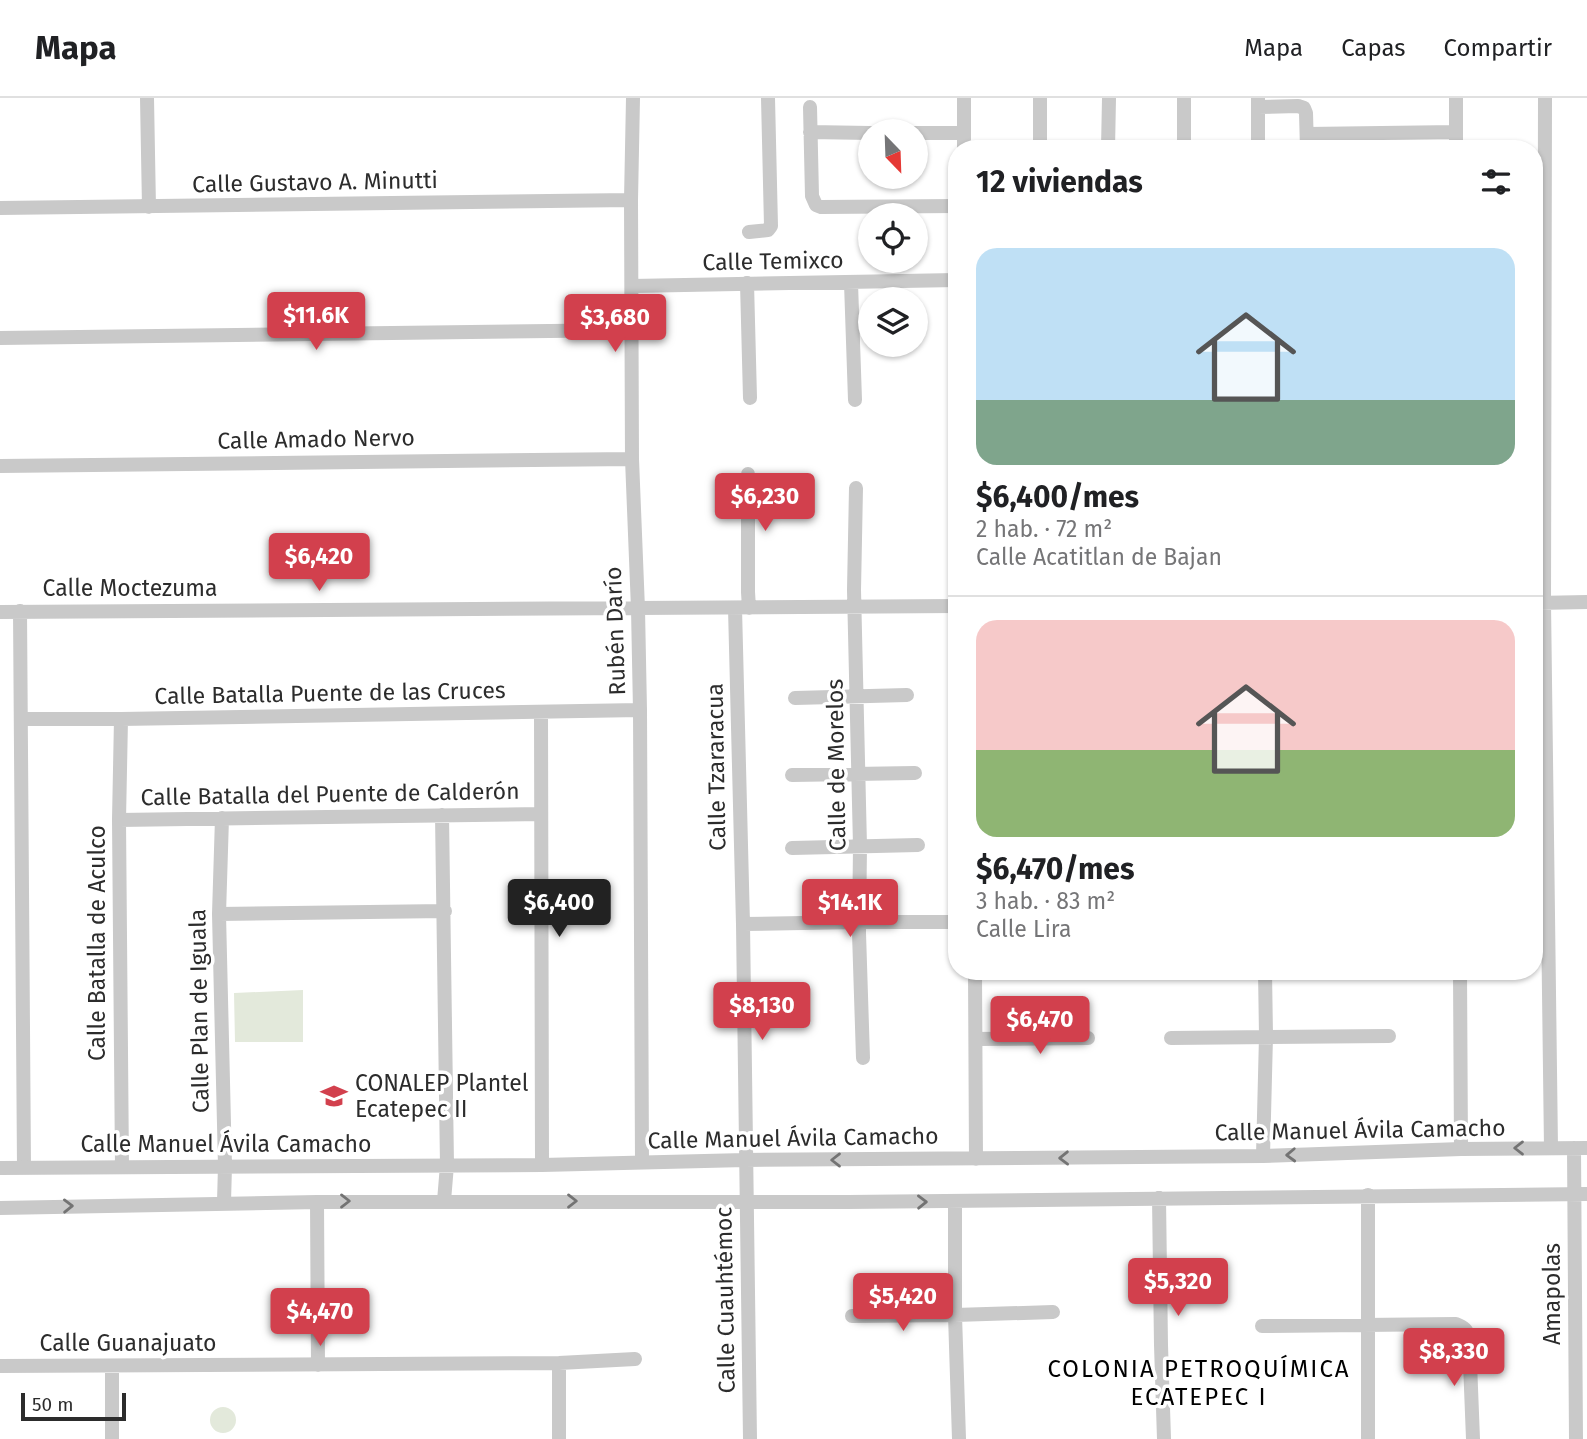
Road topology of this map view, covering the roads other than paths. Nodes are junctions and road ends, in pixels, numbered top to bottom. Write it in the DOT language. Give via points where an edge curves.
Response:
graph roads {
  1 [pos="147,98"];
  2 [pos="633,98"];
  3 [pos="768,98"];
  4 [pos="964,98"];
  5 [pos="1040,98"];
  6 [pos="1109,98"];
  7 [pos="1184,98"];
  8 [pos="1456,98"];
  9 [pos="1545,98"];
  10 [pos="1258,102"];
  11 [pos="810,107"];
  12 [pos="810,132"];
  13 [pos="1456,132"];
  14 [pos="858,133"];
  15 [pos="964,133"];
  16 [pos="928,134"];
  17 [pos="964,140"];
  18 [pos="1040,140"];
  19 [pos="1108,140"];
  20 [pos="1184,140"];
  21 [pos="1258,140"];
  22 [pos="1307,140"];
  23 [pos="1324,140"];
  24 [pos="1456,140"];
  25 [pos="631,201"];
  26 [pos="149,206"];
  27 [pos="948,206"];
  28 [pos="0,208"];
  29 [pos="749,232"];
  30 [pos="1543,266"];
  31 [pos="948,280"];
  32 [pos="747,283"];
  33 [pos="851,283"];
  34 [pos="632,286"];
  35 [pos="632,330"];
  36 [pos="0,338"];
  37 [pos="750,398"];
  38 [pos="855,400"];
  39 [pos="632,459"];
  40 [pos="0,466"];
  41 [pos="748,474"];
  42 [pos="856,488"];
  43 [pos="1587,602"];
  44 [pos="1543,603"];
  45 [pos="948,606"];
  46 [pos="855,607"];
  47 [pos="742,608"];
  48 [pos="638,609"];
  49 [pos="20,611"];
  50 [pos="0,612"];
  51 [pos="907,695"];
  52 [pos="857,696"];
  53 [pos="795,698"];
  54 [pos="640,710"];
  55 [pos="541,713"];
  56 [pos="20,719"];
  57 [pos="121,719"];
  58 [pos="915,773"];
  59 [pos="858,774"];
  60 [pos="792,775"];
  61 [pos="1543,785"];
  62 [pos="541,814"];
  63 [pos="442,815"];
  64 [pos="222,818"];
  65 [pos="119,820"];
  66 [pos="918,845"];
  67 [pos="860,846"];
  68 [pos="792,848"];
  69 [pos="444,911"];
  70 [pos="219,914"];
  71 [pos="859,922"];
  72 [pos="948,922"];
  73 [pos="743,924"];
  74 [pos="975,980"];
  75 [pos="1265,980"];
  76 [pos="1460,980"];
  77 [pos="1389,1035"];
  78 [pos="1266,1036"];
  79 [pos="1088,1038"];
  80 [pos="1171,1038"];
  81 [pos="976,1039"];
  82 [pos="863,1058"];
  83 [pos="1551,1148"];
  84 [pos="1581,1148"];
  85 [pos="1461,1149"];
  86 [pos="1263,1156"];
  87 [pos="976,1159"];
  88 [pos="746,1160"];
  89 [pos="642,1162"];
  90 [pos="447,1165"];
  91 [pos="542,1165"];
  92 [pos="225,1166"];
  93 [pos="122,1167"];
  94 [pos="0,1168"];
  95 [pos="24,1168"];
  96 [pos="1581,1194"];
  97 [pos="1368,1195"];
  98 [pos="1159,1198"];
  99 [pos="444,1201"];
  100 [pos="955,1201"];
  101 [pos="224,1202"];
  102 [pos="317,1202"];
  103 [pos="746,1202"];
  104 [pos="0,1208"];
  105 [pos="1053,1312"];
  106 [pos="955,1315"];
  107 [pos="852,1316"];
  108 [pos="1368,1325"];
  109 [pos="1262,1326"];
  110 [pos="635,1359"];
  111 [pos="559,1363"];
  112 [pos="318,1365"];
  113 [pos="0,1366"];
  114 [pos="112,1367"];
  115 [pos="111,1439"];
  116 [pos="559,1439"];
  117 [pos="750,1439"];
  118 [pos="959,1439"];
  119 [pos="1164,1439"];
  120 [pos="1368,1439"];
  121 [pos="1473,1439"];
  122 [pos="1576,1439"];
  1 -- 26 [label="street"];
  2 -- 25 [label="street, Rubén Darío"];
  3 -- 29 [label="street" via="771,226"];
  4 -- 15 [label="street"];
  5 -- 18 [label="street"];
  6 -- 19 [label="street"];
  7 -- 20 [label="street"];
  8 -- 13 [label="street"];
  9 -- 30 [label="street"];
  10 -- 21 [label="street"];
  10 -- 22 [label="street" via="1304,108"];
  11 -- 12 [label="street"];
  12 -- 14 [label="street"];
  12 -- 27 [label="street" via="816,205"];
  13 -- 23 [label="street"];
  13 -- 24 [label="street"];
  15 -- 16 [label="street"];
  15 -- 17 [label="street"];
  25 -- 26 [label="street, Calle Gustavo A. Minutti"];
  25 -- 34 [label="street, Rubén Darío"];
  26 -- 28 [label="street, Calle Gustavo A. Minutti"];
  31 -- 33 [label="street, Calle Temixco"];
  32 -- 33 [label="street, Calle Temixco"];
  32 -- 34 [label="street, Calle Temixco"];
  32 -- 37 [label="street"];
  33 -- 38 [label="street"];
  34 -- 35 [label="street, Rubén Darío"];
  35 -- 36 [label="street"];
  35 -- 39 [label="street, Rubén Darío"];
  39 -- 40 [label="street, Calle Amado Nervo"];
  39 -- 48 [label="street, Rubén Darío"];
  41 -- 47 [label="street, Calle Tzararacua" via="748,592"];
  42 -- 46 [label="street, Calle de Morelos"];
  43 -- 44 [label="street"];
  45 -- 46 [label="street, Calle Moctezuma"];
  46 -- 47 [label="street, Calle Moctezuma"];
  46 -- 52 [label="street, Calle de Morelos"];
  47 -- 48 [label="street, Calle Moctezuma"];
  47 -- 73 [label="street, Calle Tzararacua"];
  48 -- 49 [label="street, Calle Moctezuma"];
  48 -- 54 [label="street, Rubén Darío"];
  49 -- 50 [label="street, Calle Moctezuma"];
  49 -- 56 [label="street"];
  51 -- 52 [label="street"];
  52 -- 53 [label="street"];
  52 -- 59 [label="street, Calle de Morelos"];
  54 -- 55 [label="street, Calle Batalla Puente de las Cruces"];
  54 -- 89 [label="street, Rubén Darío"];
  55 -- 57 [label="street, Calle Batalla Puente de las Cruces"];
  55 -- 62 [label="street"];
  56 -- 57 [label="street, Calle Batalla Puente de las Cruces"];
  56 -- 95 [label="street"];
  57 -- 65 [label="street, Calle Batalla de Aculco"];
  58 -- 59 [label="street"];
  59 -- 60 [label="street"];
  59 -- 67 [label="street, Calle de Morelos"];
  61 -- 83 [label="street"];
  62 -- 63 [label="street, Calle Batalla del Puente de Calderón"];
  62 -- 91 [label="street"];
  63 -- 64 [label="street, Calle Batalla del Puente de Calderón"];
  63 -- 69 [label="street"];
  64 -- 65 [label="street, Calle Batalla del Puente de Calderón"];
  64 -- 70 [label="street, Calle Plan de Iguala"];
  65 -- 93 [label="street, Calle Batalla de Aculco"];
  66 -- 67 [label="street"];
  67 -- 68 [label="street"];
  67 -- 71 [label="street, Calle de Morelos"];
  69 -- 70 [label="street"];
  69 -- 90 [label="street"];
  70 -- 92 [label="street, Calle Plan de Iguala"];
  71 -- 72 [label="street"];
  71 -- 73 [label="street"];
  71 -- 82 [label="street, Calle de Morelos"];
  73 -- 88 [label="street, Calle Tzararacua"];
  74 -- 81 [label="street"];
  75 -- 78 [label="street"];
  76 -- 85 [label="street"];
  77 -- 78 [label="street"];
  78 -- 80 [label="street"];
  78 -- 86 [label="street"];
  79 -- 81 [label="street"];
  81 -- 87 [label="street"];
  83 -- 84 [label="street, Calle Manuel Ávila Camacho"];
  83 -- 85 [label="street, Calle Manuel Ávila Camacho, one-way"];
  84 -- 96 [label="street, Amapolas"];
  85 -- 86 [label="street, Calle Manuel Ávila Camacho, one-way"];
  86 -- 87 [label="street, Calle Manuel Ávila Camacho, one-way"];
  87 -- 88 [label="street, Calle Manuel Ávila Camacho, one-way"];
  88 -- 89 [label="street, Calle Manuel Ávila Camacho"];
  88 -- 103 [label="street, Calle Cuauhtémoc"];
  89 -- 91 [label="street, Calle Manuel Ávila Camacho"];
  90 -- 91 [label="street, Calle Manuel Ávila Camacho"];
  90 -- 92 [label="street, Calle Manuel Ávila Camacho"];
  90 -- 99 [label="street"];
  92 -- 93 [label="street, Calle Manuel Ávila Camacho"];
  92 -- 101 [label="street, Calle Plan de Iguala"];
  93 -- 95 [label="street, Calle Manuel Ávila Camacho"];
  94 -- 95 [label="street, Calle Manuel Ávila Camacho"];
  96 -- 97 [label="street"];
  96 -- 122 [label="street, Amapolas"];
  97 -- 98 [label="street"];
  97 -- 108 [label="street"];
  98 -- 100 [label="street"];
  98 -- 119 [label="street"];
  102 -- 99 [label="street, one-way"];
  99 -- 103 [label="street, one-way"];
  103 -- 100 [label="street, one-way"];
  100 -- 106 [label="street"];
  101 -- 102 [label="street"];
  104 -- 101 [label="street, one-way"];
  102 -- 112 [label="street"];
  103 -- 117 [label="street, Calle Cuauhtémoc"];
  105 -- 106 [label="street"];
  106 -- 107 [label="street"];
  106 -- 118 [label="street"];
  108 -- 109 [label="street"];
  108 -- 120 [label="street"];
  108 -- 121 [label="street" via="1456,1325 1465,1329"];
  110 -- 111 [label="street, Calle Guanajuato"];
  111 -- 112 [label="street, Calle Guanajuato"];
  111 -- 116 [label="street"];
  112 -- 114 [label="street, Calle Guanajuato"];
  113 -- 114 [label="street, Calle Guanajuato"];
  114 -- 115 [label="street"];
}
